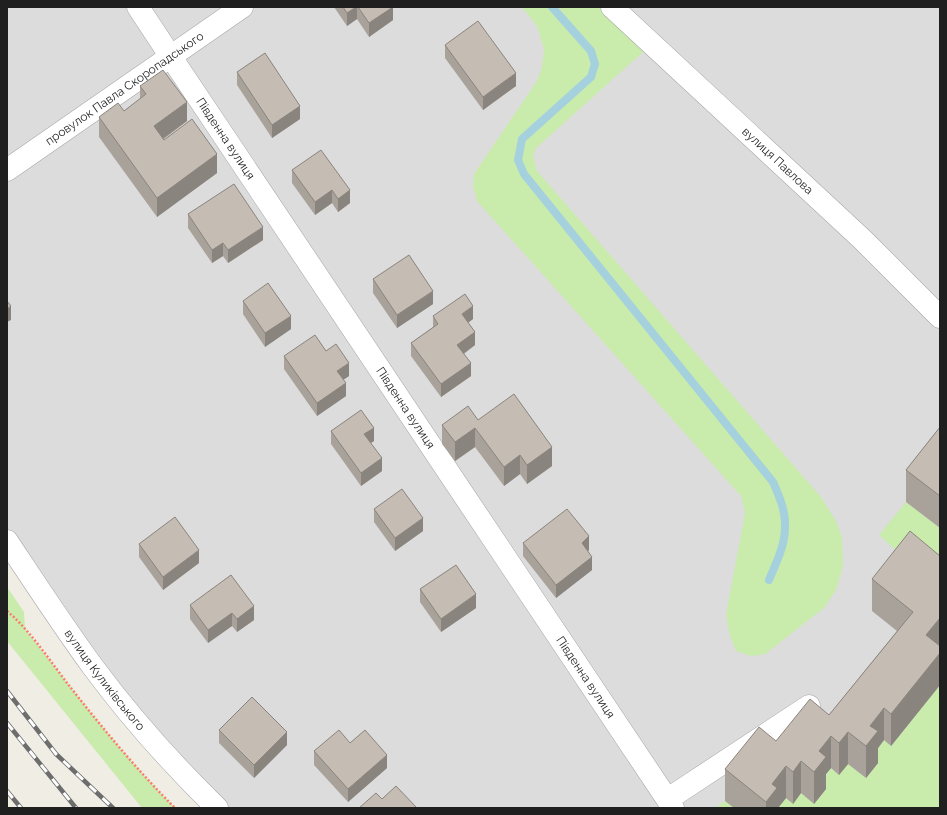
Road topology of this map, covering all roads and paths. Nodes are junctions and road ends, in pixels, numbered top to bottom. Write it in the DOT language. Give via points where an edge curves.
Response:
graph roads {
  1 [pos="138,7"];
  2 [pos="242,7"];
  3 [pos="612,7"];
  4 [pos="170,57"];
  5 [pos="7,170"];
  6 [pos="940,317"];
  7 [pos="7,541"];
  8 [pos="7,611"];
  9 [pos="809,706"];
  10 [pos="670,804"];
  11 [pos="175,808"];
  12 [pos="217,808"];
  1 -- 4 [label="street, Південна вулиця"];
  2 -- 4 [label="street, провулок Павла Скоропадського"];
  3 -- 6 [label="street, вулиця Павлова" via="864,240"];
  4 -- 5 [label="street, провулок Павла Скоропадського"];
  4 -- 10 [label="street, Південна вулиця"];
  7 -- 12 [label="street, вулиця Куликівського" via="93,667 149,735"];
  8 -- 11 [label="path" via="25,629 96,720"];
  9 -- 10 [label="street"];
}
